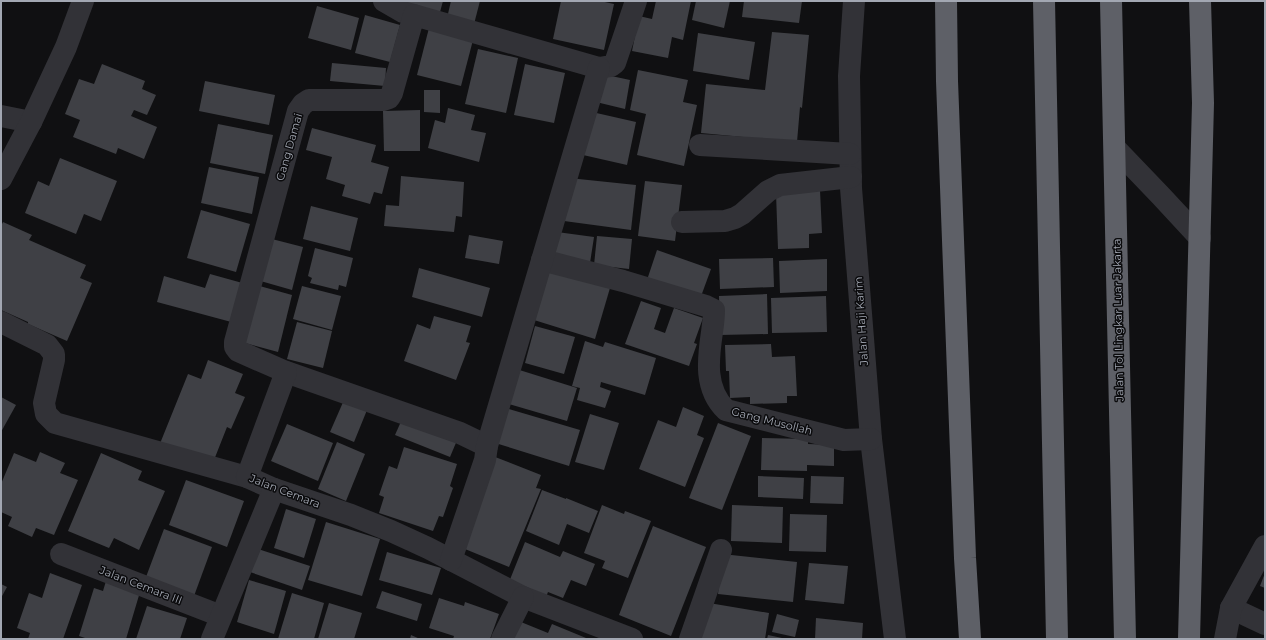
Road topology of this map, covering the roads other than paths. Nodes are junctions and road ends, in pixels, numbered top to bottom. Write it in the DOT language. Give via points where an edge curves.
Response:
graph roads {
  1 [pos="83,1"];
  2 [pos="384,1"];
  3 [pos="636,1"];
  4 [pos="946,1"];
  5 [pos="1044,1"];
  6 [pos="1112,1"];
  7 [pos="1200,1"];
  8 [pos="848,2"];
  9 [pos="414,15"];
  10 [pos="599,68"];
  11 [pos="1,116"];
  12 [pos="32,122"];
  13 [pos="700,144"];
  14 [pos="1114,148"];
  15 [pos="850,154"];
  16 [pos="851,177"];
  17 [pos="1,179"];
  18 [pos="682,222"];
  19 [pos="1200,238"];
  20 [pos="542,260"];
  21 [pos="1,322"];
  22 [pos="286,372"];
  23 [pos="871,439"];
  24 [pos="487,446"];
  25 [pos="247,477"];
  26 [pos="274,489"];
  27 [pos="1265,546"];
  28 [pos="721,550"];
  29 [pos="61,554"];
  30 [pos="451,560"];
  31 [pos="523,597"];
  32 [pos="1231,608"];
  33 [pos="221,616"];
  34 [pos="1265,624"];
  35 [pos="212,639"];
  36 [pos="502,639"];
  37 [pos="632,639"];
  38 [pos="690,639"];
  39 [pos="895,639"];
  40 [pos="970,639"];
  41 [pos="1057,639"];
  42 [pos="1125,639"];
  43 [pos="1189,639"];
  44 [pos="1225,639"];
  1 -- 12 [label="street" via="66,47"];
  2 -- 9 [label="street"];
  3 -- 10 [label="street" via="616,63"];
  4 -- 40 [label="highway" via="947,81"];
  5 -- 41 [label="highway"];
  6 -- 14 [label="highway, Jalan Tol Lingkar Luar Jakarta"];
  7 -- 19 [label="highway" via="1203,103"];
  8 -- 15 [label="street, Jalan Haji Karim"];
  9 -- 10 [label="street"];
  9 -- 22 [label="street, Gang Damai" via="389,98 309,100 298,111 234,342 238,351"];
  10 -- 20 [label="street"];
  11 -- 12 [label="street"];
  12 -- 17 [label="street"];
  13 -- 15 [label="street"];
  14 -- 19 [label="street"];
  14 -- 42 [label="highway, Jalan Tol Lingkar Luar Jakarta"];
  15 -- 16 [label="street, Jalan Haji Karim"];
  16 -- 18 [label="street" via="780,185 768,191 735,218 725,221"];
  16 -- 23 [label="street, Jalan Haji Karim"];
  19 -- 43 [label="highway"];
  20 -- 23 [label="street, Gang Musollah" via="623,281 714,310 709,377 715,396 726,410 844,440"];
  20 -- 24 [label="street"];
  21 -- 25 [label="street, Jalan Cemara" via="47,346 54,354 44,403 46,414 55,423"];
  22 -- 24 [label="street" via="460,433"];
  22 -- 25 [label="street"];
  23 -- 39 [label="street, Jalan Haji Karim"];
  24 -- 30 [label="street" via="485,460"];
  25 -- 26 [label="street, Jalan Cemara"];
  26 -- 30 [label="street, Jalan Cemara" via="391,531"];
  26 -- 33 [label="street"];
  27 -- 32 [label="street"];
  28 -- 38 [label="street"];
  29 -- 33 [label="street, Jalan Cemara III"];
  30 -- 31 [label="street, Jalan Cemara"];
  31 -- 36 [label="street"];
  31 -- 37 [label="street, Jalan Cemara"];
  32 -- 34 [label="street"];
  32 -- 44 [label="street"];
  33 -- 35 [label="street"];
}
